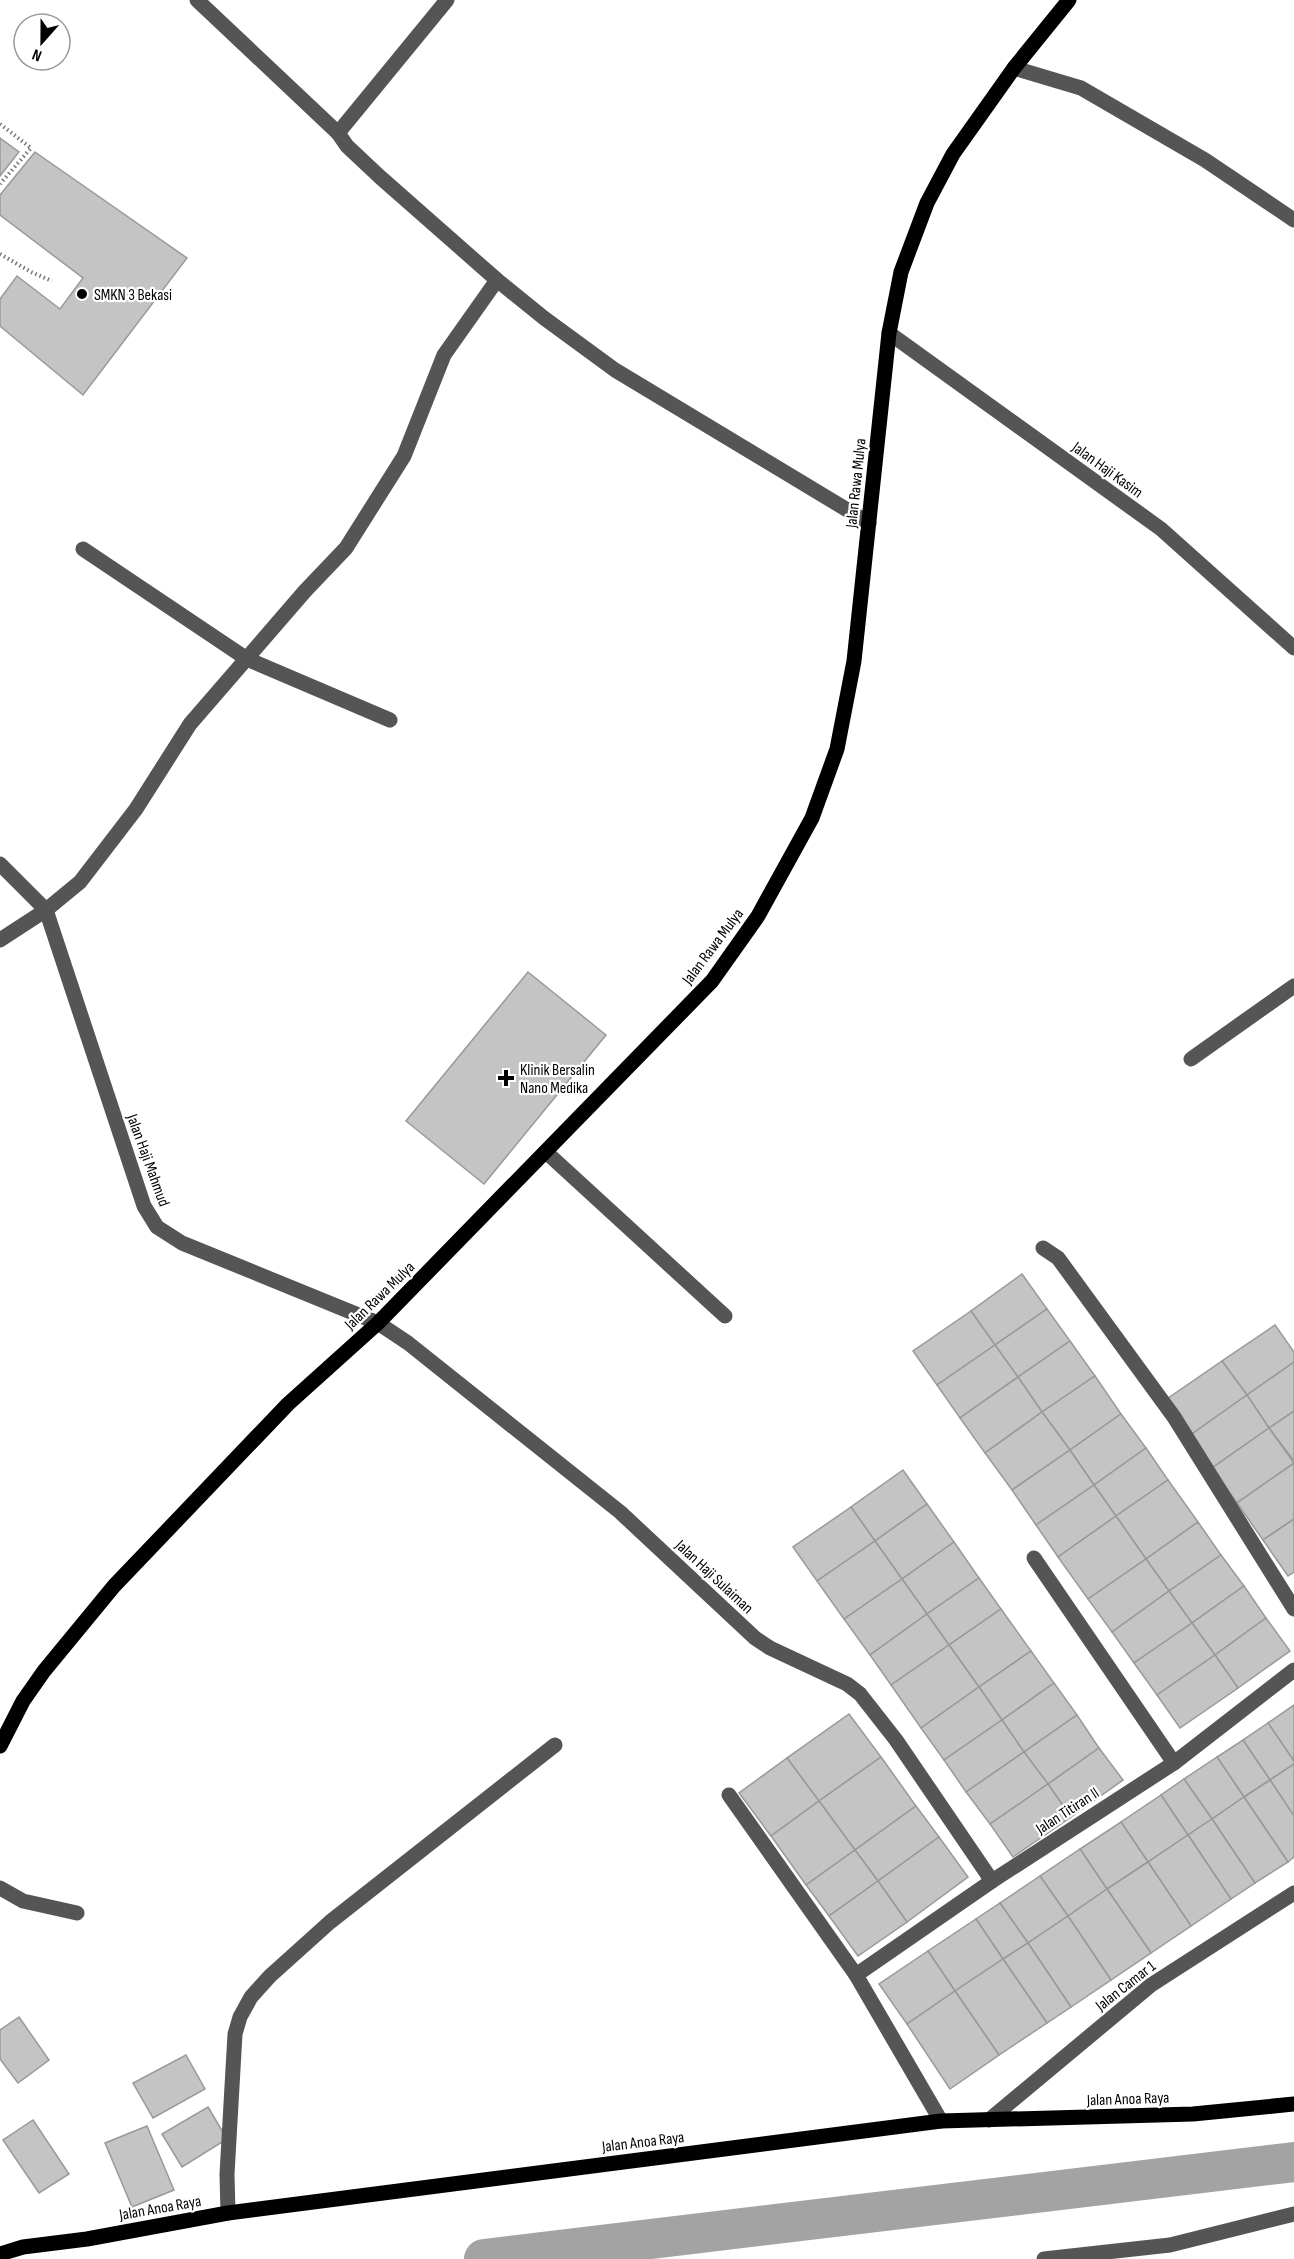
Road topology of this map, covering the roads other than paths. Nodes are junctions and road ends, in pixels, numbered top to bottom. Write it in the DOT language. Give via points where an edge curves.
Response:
graph roads {
  1 [pos="197,0"];
  2 [pos="447,0"];
  3 [pos="1069,0"];
  4 [pos="1014,68"];
  5 [pos="338,133"];
  6 [pos="1294,220"];
  7 [pos="497,280"];
  8 [pos="889,333"];
  9 [pos="869,523"];
  10 [pos="83,549"];
  11 [pos="1294,648"];
  12 [pos="247,659"];
  13 [pos="390,720"];
  14 [pos="0,864"];
  15 [pos="46,910"];
  16 [pos="0,940"];
  17 [pos="1294,986"];
  18 [pos="1191,1059"];
  19 [pos="546,1152"];
  20 [pos="1043,1248"];
  21 [pos="725,1316"];
  22 [pos="378,1323"];
  23 [pos="1034,1558"];
  24 [pos="1294,1609"];
  25 [pos="1294,1670"];
  26 [pos="555,1745"];
  27 [pos="0,1746"];
  28 [pos="1174,1763"];
  29 [pos="729,1795"];
  30 [pos="992,1881"];
  31 [pos="0,1888"];
  32 [pos="1294,1893"];
  33 [pos="78,1913"];
  34 [pos="856,1975"];
  35 [pos="1294,2104"];
  36 [pos="989,2120"];
  37 [pos="941,2121"];
  38 [pos="228,2213"];
  39 [pos="1294,2214"];
  40 [pos="1171,2252"];
  41 [pos="0,2254"];
  42 [pos="1044,2259"];
  1 -- 5 [label="street"];
  2 -- 5 [label="street"];
  3 -- 4 [label="main road, Jalan Rawa Mulya"];
  4 -- 6 [label="street" via="1082,88 1205,160"];
  4 -- 8 [label="main road, Jalan Rawa Mulya" via="953,154 927,203 901,272"];
  5 -- 7 [label="street" via="380,177"];
  7 -- 9 [label="street" via="615,370"];
  7 -- 12 [label="street" via="444,355 404,456 346,548"];
  8 -- 9 [label="main road, Jalan Rawa Mulya"];
  8 -- 11 [label="street, Jalan Haji Kasim" via="1161,529"];
  9 -- 19 [label="main road, Jalan Rawa Mulya" via="850,683 837,749 812,818 758,916 712,981"];
  10 -- 12 [label="street"];
  12 -- 13 [label="street"];
  12 -- 15 [label="street" via="190,723 136,809 94,865"];
  14 -- 15 [label="street"];
  15 -- 16 [label="street"];
  15 -- 22 [label="street, Jalan Haji Mahmud" via="144,1206 157,1227 182,1243"];
  17 -- 18 [label="street"];
  19 -- 21 [label="street"];
  19 -- 22 [label="main road, Jalan Rawa Mulya"];
  20 -- 24 [label="street" via="1058,1258 1174,1417"];
  22 -- 27 [label="main road, Jalan Rawa Mulya" via="288,1404 114,1586 44,1671"];
  22 -- 30 [label="street, Jalan Haji Sulaiman" via="620,1512 755,1638 860,1694"];
  23 -- 28 [label="street"];
  25 -- 28 [label="street, Jalan Titiran II"];
  26 -- 38 [label="street" via="330,1922 251,1997 235,2034"];
  28 -- 30 [label="street, Jalan Titiran II"];
  29 -- 34 [label="street"];
  30 -- 34 [label="street, Jalan Titiran II"];
  31 -- 33 [label="street" via="23,1901"];
  32 -- 36 [label="street, Jalan Camar 1" via="1151,1984"];
  34 -- 37 [label="street"];
  35 -- 36 [label="main road, Jalan Anoa Raya" via="1193,2114"];
  36 -- 37 [label="main road, Jalan Anoa Raya"];
  37 -- 38 [label="main road, Jalan Anoa Raya"];
  38 -- 41 [label="main road, Jalan Anoa Raya"];
  39 -- 40 [label="street"];
  40 -- 42 [label="street"];
}
